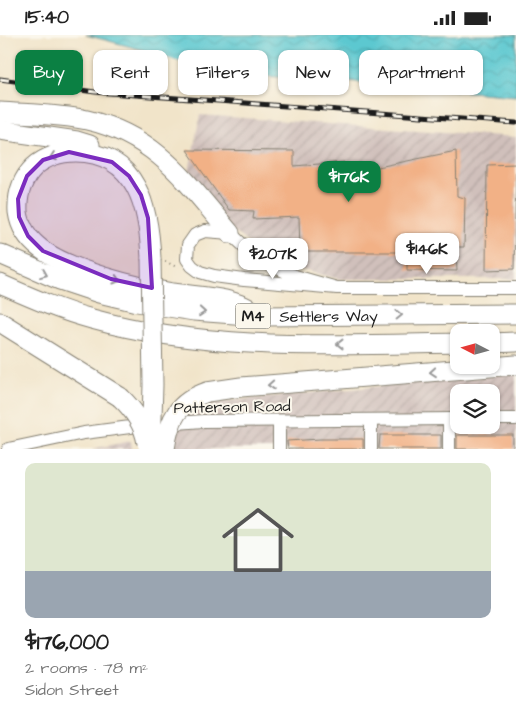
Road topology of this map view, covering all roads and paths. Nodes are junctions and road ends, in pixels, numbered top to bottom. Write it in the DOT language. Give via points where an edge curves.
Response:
graph roads {
  1 [pos="0,112"];
  2 [pos="0,130"];
  3 [pos="230,233"];
  4 [pos="0,254"];
  5 [pos="158,260"];
  6 [pos="181,270"];
  7 [pos="0,284"];
  8 [pos="337,288"];
  9 [pos="516,288"];
  10 [pos="516,314"];
  11 [pos="261,316"];
  12 [pos="0,322"];
  13 [pos="516,342"];
  14 [pos="450,343"];
  15 [pos="500,343"];
  16 [pos="516,365"];
  17 [pos="450,419"];
  18 [pos="500,419"];
  19 [pos="516,419"];
  20 [pos="371,420"];
  21 [pos="279,421"];
  22 [pos="173,423"];
  23 [pos="138,426"];
  24 [pos="452,434"];
  25 [pos="8,449"];
  26 [pos="139,449"];
  27 [pos="150,449"];
  28 [pos="161,449"];
  29 [pos="165,449"];
  30 [pos="173,449"];
  31 [pos="279,449"];
  32 [pos="371,449"];
  33 [pos="449,449"];
  1 -- 3 [label="highway" via="86,120 145,143 175,170"];
  2 -- 5 [label="highway" via="77,141 124,161 141,180 150,201 156,225"];
  3 -- 8 [label="street" via="270,265 294,276"];
  3 -- 8 [label="street" via="205,231 195,235 186,251 192,266 214,276"];
  4 -- 11 [label="highway, Settlers Way / M4, one-way" via="99,293 194,311"];
  5 -- 6 [label="path"];
  5 -- 11 [label="highway, one-way" via="141,195 128,176 112,162 92,154 58,154 43,160 22,183 18,199 19,217 28,236 43,251 111,279 230,300"];
  5 -- 27 [label="highway, bridge"];
  5 -- 28 [label="highway"];
  14 -- 7 [label="highway, Settlers Way / M4, one-way" via="316,344 198,339 140,331 92,319"];
  8 -- 9 [label="street"];
  11 -- 10 [label="highway, Settlers Way / M4, one-way"];
  12 -- 27 [label="highway, bridge" via="120,397 141,422"];
  13 -- 15 [label="highway"];
  16 -- 29 [label="highway, one-way, bridge" via="207,392 189,400 175,415"];
  17 -- 20 [label="street, Patterson Road"];
  18 -- 19 [label="street"];
  20 -- 21 [label="street, Patterson Road"];
  20 -- 32 [label="street"];
  21 -- 22 [label="street, Patterson Road"];
  21 -- 31 [label="street"];
  22 -- 23 [label="street, Patterson Road"];
  22 -- 30 [label="street"];
  23 -- 25 [label="street, Patterson Road" via="84,433"];
  23 -- 26 [label="street"];
  24 -- 33 [label="street"];
}
